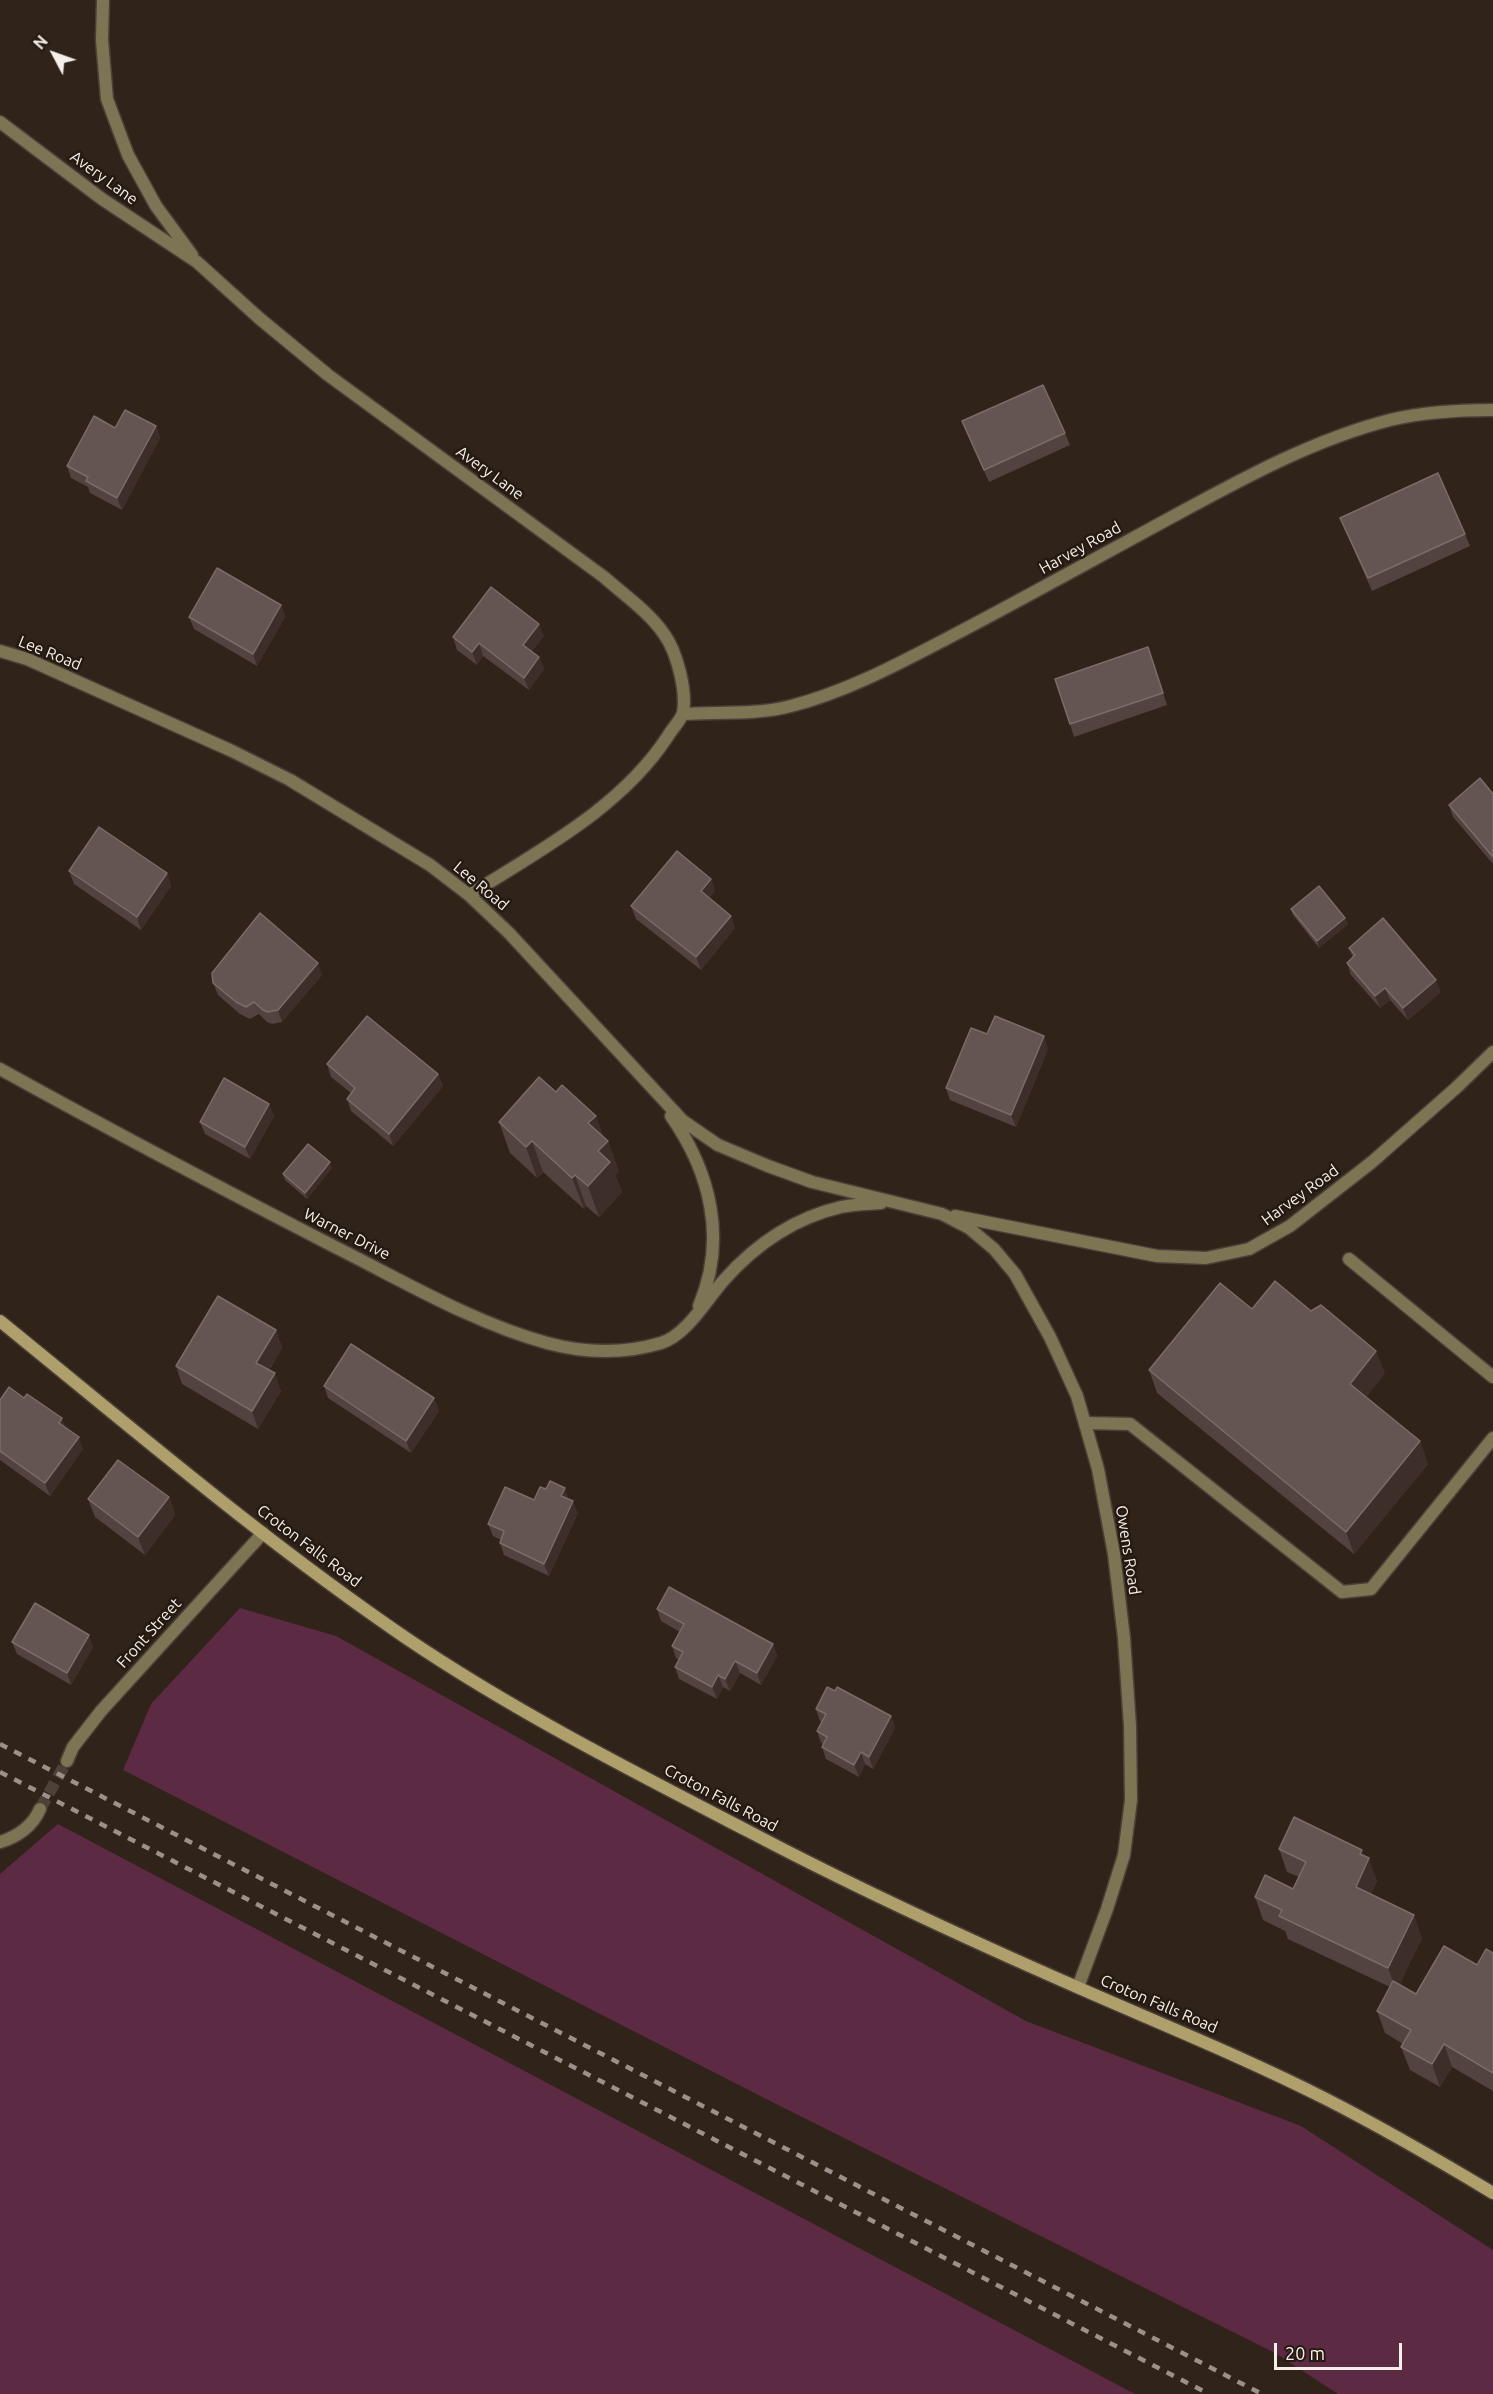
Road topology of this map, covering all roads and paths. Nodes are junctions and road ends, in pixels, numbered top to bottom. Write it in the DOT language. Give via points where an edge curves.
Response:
graph roads {
  1 [pos="103,0"];
  2 [pos="0,122"];
  3 [pos="197,262"];
  4 [pos="1493,410"];
  5 [pos="0,651"];
  6 [pos="682,714"];
  7 [pos="469,895"];
  8 [pos="1493,1052"];
  9 [pos="0,1069"];
  10 [pos="653,1090"];
  11 [pos="891,1202"];
  12 [pos="942,1214"];
  13 [pos="1350,1259"];
  14 [pos="0,1321"];
  15 [pos="693,1321"];
  16 [pos="1493,1377"];
  17 [pos="1084,1423"];
  18 [pos="1493,1438"];
  19 [pos="263,1533"];
  20 [pos="67,1761"];
  21 [pos="40,1809"];
  22 [pos="0,1842"];
  23 [pos="1078,1988"];
  24 [pos="1493,2193"];
  1 -- 3 [label="street" via="107,99 133,165 156,206"];
  2 -- 3 [label="street, Avery Lane" via="102,199"];
  3 -- 6 [label="street, Avery Lane" via="328,375 637,606 664,634 681,671"];
  4 -- 6 [label="street, Harvey Road" via="1450,410 1391,420 1335,437 1218,492 894,666 831,693 789,706"];
  5 -- 7 [label="street, Lee Road" via="27,659 290,780 430,865"];
  6 -- 7 [label="street" via="655,756 622,790 581,824"];
  7 -- 10 [label="street, Lee Road" via="509,933"];
  8 -- 12 [label="street, Harvey Road" via="1372,1162 1290,1226 1249,1249 1206,1258 1157,1256"];
  9 -- 15 [label="street, Warner Drive" via="158,1156 439,1300 506,1329 548,1344 592,1351 631,1350 665,1342"];
  10 -- 11 [label="street, Lee Road" via="683,1121 718,1145 812,1182"];
  10 -- 15 [label="street" via="689,1142 709,1193 714,1245 707,1287"];
  11 -- 12 [label="street, Owens Road"];
  11 -- 15 [label="street, Warner Drive" via="843,1206 799,1220 759,1245 724,1280"];
  12 -- 17 [label="street, Owens Road" via="969,1228 1015,1274 1050,1337 1077,1396"];
  13 -- 16 [label="street"];
  14 -- 19 [label="main road, Croton Falls Road"];
  17 -- 18 [label="street" via="1131,1424 1342,1592 1371,1589"];
  17 -- 23 [label="street, Owens Road" via="1098,1469 1114,1554 1124,1638 1131,1800 1124,1855"];
  19 -- 20 [label="street, Front Street" via="101,1711"];
  19 -- 23 [label="main road, Croton Falls Road" via="409,1640 522,1709 752,1834"];
  21 -- 22 [label="street" via="36,1819 14,1838"];
  23 -- 24 [label="main road, Croton Falls Road" via="1324,2098"];
}
